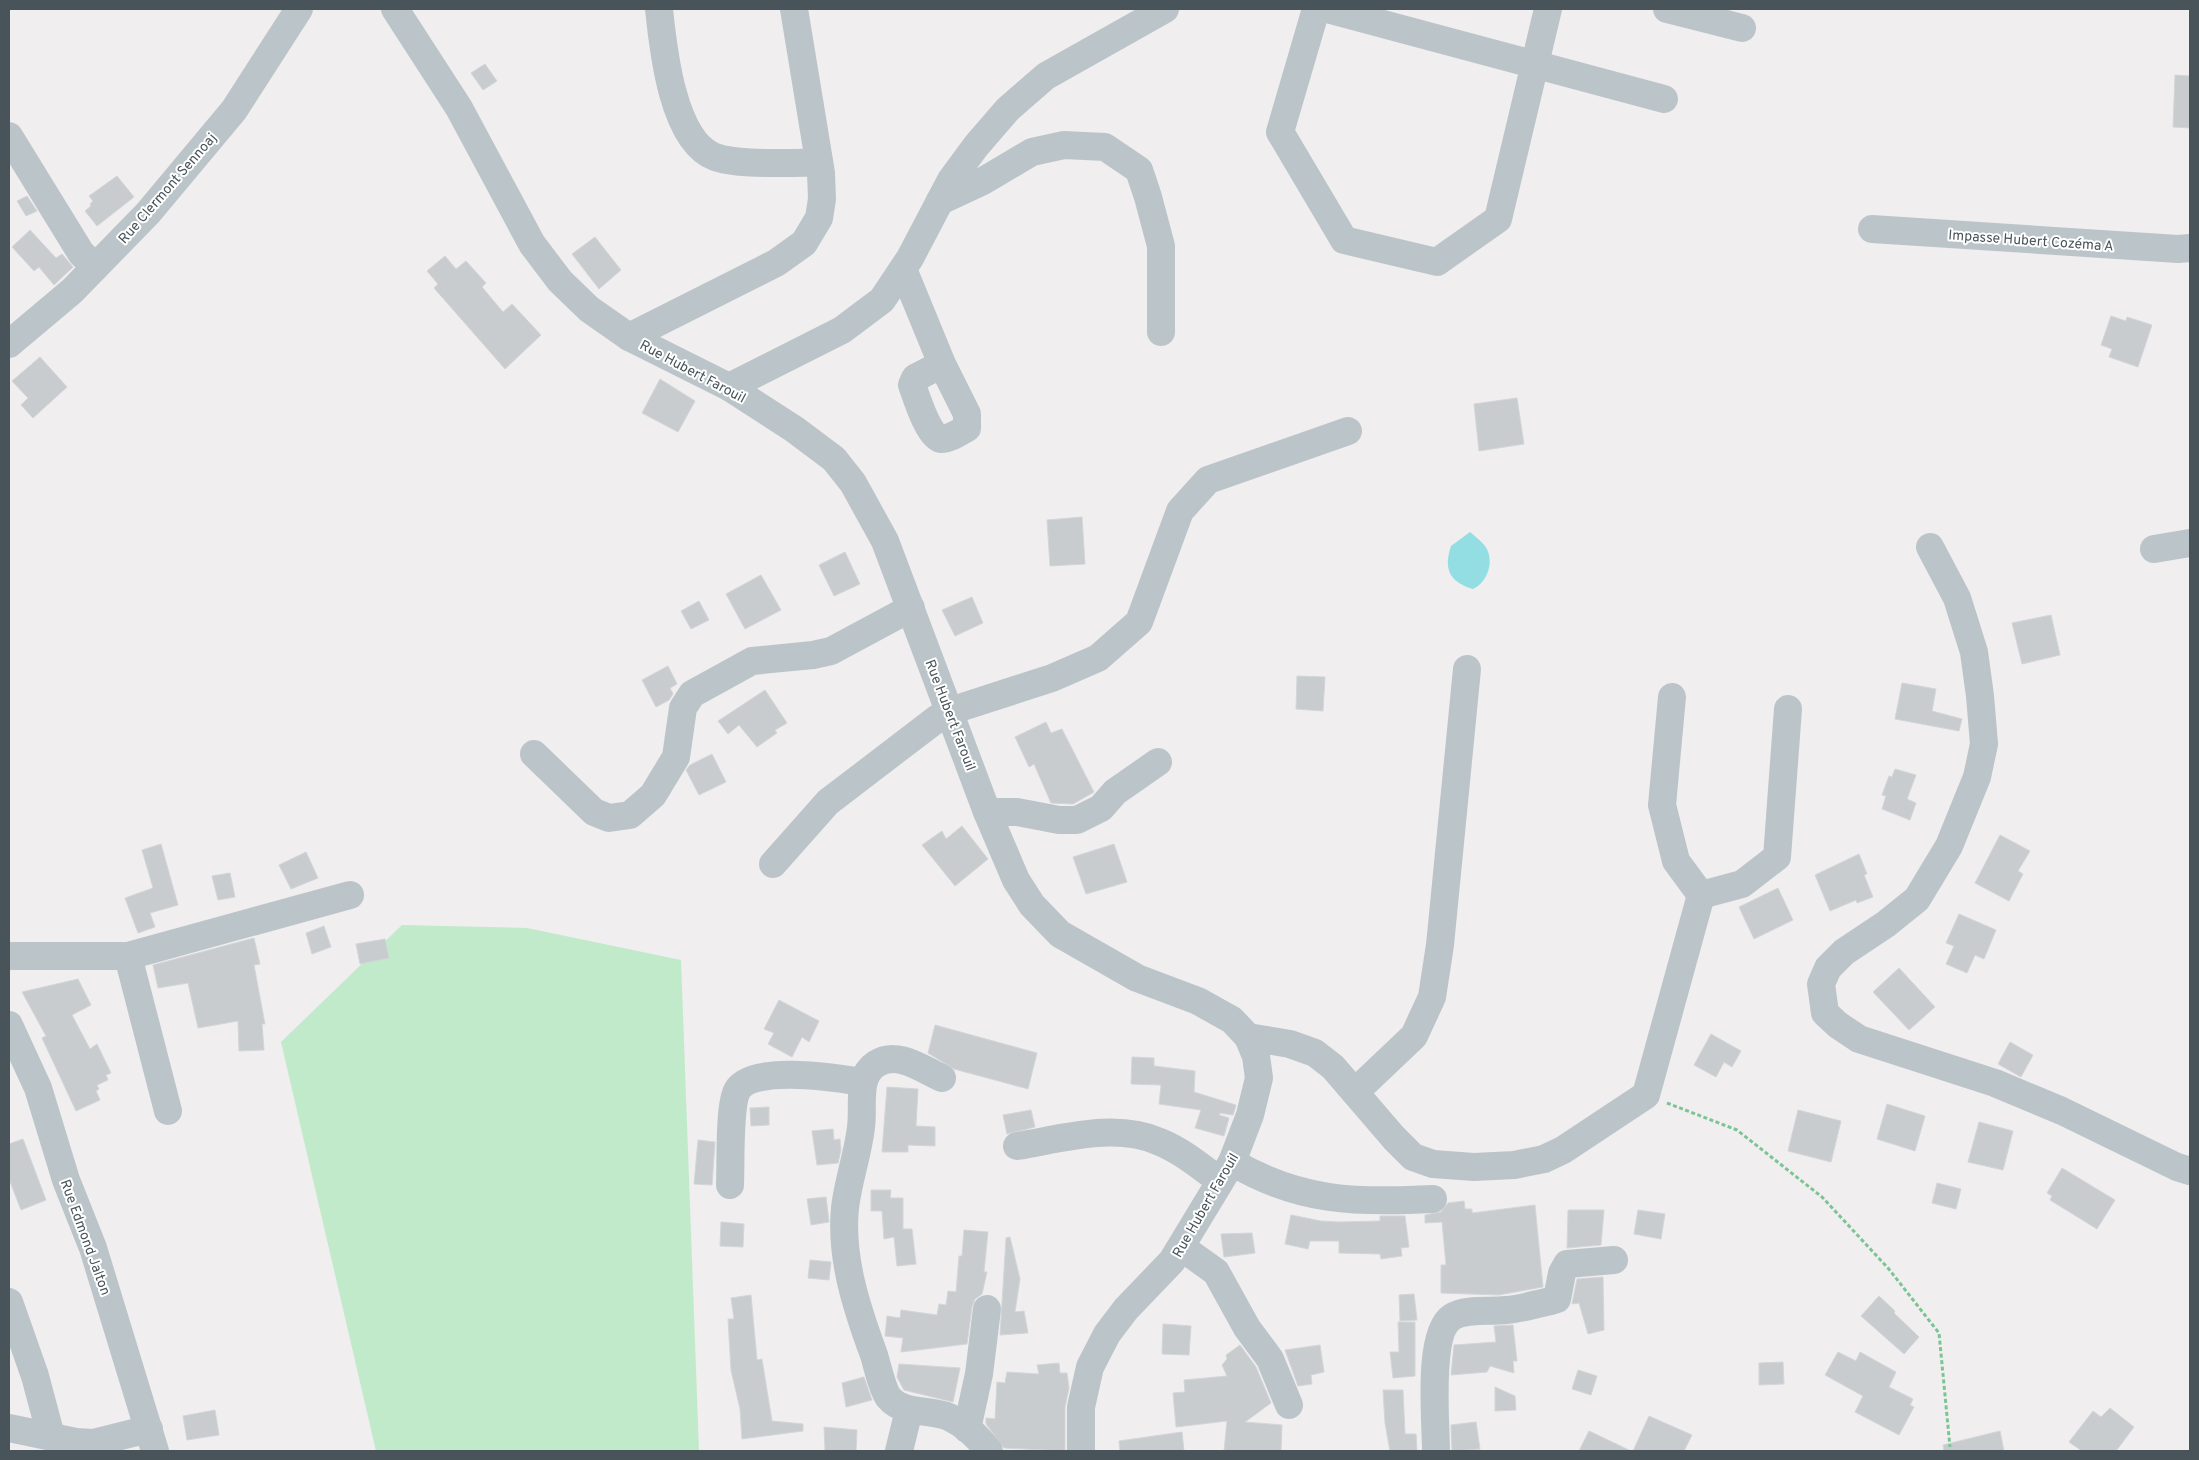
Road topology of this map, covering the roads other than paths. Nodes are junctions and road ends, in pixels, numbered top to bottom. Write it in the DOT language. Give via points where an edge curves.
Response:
graph roads {
  1 [pos="299,9"];
  2 [pos="395,9"];
  3 [pos="659,9"];
  4 [pos="794,9"];
  5 [pos="1165,9"];
  6 [pos="1316,9"];
  7 [pos="1327,9"];
  8 [pos="1548,9"];
  9 [pos="1666,9"];
  10 [pos="1742,28"];
  11 [pos="1534,65"];
  12 [pos="1664,99"];
  13 [pos="9,136"];
  14 [pos="818,163"];
  15 [pos="940,201"];
  16 [pos="1872,229"];
  17 [pos="2190,248"];
  18 [pos="95,267"];
  19 [pos="903,268"];
  20 [pos="1161,332"];
  21 [pos="629,337"];
  22 [pos="12,339"];
  23 [pos="942,364"];
  24 [pos="728,387"];
  25 [pos="1348,431"];
  26 [pos="2190,543"];
  27 [pos="1930,548"];
  28 [pos="2154,549"];
  29 [pos="911,608"];
  30 [pos="1467,669"];
  31 [pos="1672,697"];
  32 [pos="1788,709"];
  33 [pos="950,711"];
  34 [pos="534,754"];
  35 [pos="1158,762"];
  36 [pos="988,812"];
  37 [pos="773,864"];
  38 [pos="350,895"];
  39 [pos="1701,895"];
  40 [pos="9,956"];
  41 [pos="128,956"];
  42 [pos="9,1026"];
  43 [pos="1248,1037"];
  44 [pos="942,1078"];
  45 [pos="863,1082"];
  46 [pos="1354,1092"];
  47 [pos="168,1111"];
  48 [pos="1017,1146"];
  49 [pos="2190,1171"];
  50 [pos="1226,1172"];
  51 [pos="730,1185"];
  52 [pos="1433,1199"];
  53 [pos="1181,1247"];
  54 [pos="1614,1260"];
  55 [pos="9,1302"];
  56 [pos="987,1309"];
  57 [pos="1289,1405"];
  58 [pos="909,1410"];
  59 [pos="9,1428"];
  60 [pos="967,1429"];
  61 [pos="51,1436"];
  62 [pos="152,1440"];
  63 [pos="899,1451"];
  64 [pos="989,1451"];
  65 [pos="1081,1451"];
  66 [pos="1436,1451"];
  1 -- 18 [label="street, Rue Clermont Sennoaj" via="234,110 148,213"];
  2 -- 21 [label="street, Rue Hubert Farouil" via="459,108 532,244 560,281 590,309"];
  3 -- 14 [label="street" via="665,64 680,116 697,143 714,157 737,161"];
  4 -- 14 [label="street"];
  5 -- 15 [label="street" via="1046,76 1008,109 976,146"];
  6 -- 11 [label="street" via="1280,132 1344,240 1437,262 1498,219"];
  7 -- 11 [label="street"];
  8 -- 11 [label="street"];
  9 -- 10 [label="street"];
  11 -- 12 [label="street"];
  13 -- 18 [label="street" via="81,253"];
  14 -- 21 [label="street" via="822,199 818,218 804,243 776,263"];
  15 -- 19 [label="street"];
  15 -- 20 [label="street" via="983,181 1032,152 1064,145 1105,147 1139,170 1148,197 1161,246"];
  16 -- 17 [label="street, Impasse Hubert Cozéma A" via="2178,250"];
  18 -- 22 [label="street, Rue Clermont Sennoaj" via="72,291"];
  19 -- 23 [label="street"];
  19 -- 24 [label="street" via="882,300 842,330"];
  21 -- 24 [label="street, Rue Hubert Farouil"];
  24 -- 29 [label="street, Rue Hubert Farouil" via="834,459 853,483 885,541"];
  25 -- 33 [label="street" via="1208,480 1180,511 1139,622 1098,658 1052,678"];
  26 -- 28 [label="street"];
  27 -- 49 [label="street" via="1957,598 1974,652 1984,744 1977,777 1949,846 1916,899 1844,952 1828,968 1821,984 1825,1013 1859,1039 1995,1083"];
  29 -- 33 [label="street, Rue Hubert Farouil"];
  29 -- 34 [label="street" via="831,651 752,661 692,694 683,708 676,757 653,794 630,815 609,818 594,812"];
  30 -- 46 [label="street" via="1432,997 1414,1036"];
  31 -- 39 [label="street" via="1662,805 1676,861"];
  32 -- 39 [label="street" via="1777,857 1742,884"];
  33 -- 36 [label="street, Rue Hubert Farouil"];
  33 -- 37 [label="street" via="828,802"];
  35 -- 36 [label="street" via="1115,792 1101,808 1077,820 1017,812"];
  36 -- 43 [label="street, Rue Hubert Farouil" via="1016,880 1032,905 1060,934 1137,978 1198,1001 1232,1020"];
  38 -- 41 [label="street"];
  39 -- 46 [label="street" via="1646,1095 1563,1150 1514,1165 1433,1164 1413,1157"];
  40 -- 41 [label="street"];
  41 -- 47 [label="street"];
  42 -- 62 [label="street, Rue Edmond Jalton" via="38,1088 66,1180 93,1248"];
  43 -- 46 [label="street" via="1290,1044 1315,1053"];
  43 -- 50 [label="street, Rue Hubert Farouil" via="1256,1056 1259,1078 1250,1115"];
  44 -- 45 [label="street" via="899,1058 887,1058 867,1072"];
  45 -- 51 [label="street" via="834,1077 778,1075 741,1084 733,1108"];
  45 -- 58 [label="street" via="858,1156 845,1208 850,1283 889,1398"];
  48 -- 50 [label="street" via="1095,1134 1127,1133 1158,1141"];
  50 -- 52 [label="street" via="1259,1178 1288,1190 1318,1197 1394,1201"];
  50 -- 53 [label="street, Rue Hubert Farouil"];
  53 -- 57 [label="street" via="1205,1262 1220,1277 1247,1328 1270,1359"];
  53 -- 65 [label="street, Rue Hubert Farouil" via="1107,1334 1090,1367 1082,1407"];
  54 -- 66 [label="street" via="1566,1264 1557,1299 1551,1302 1461,1314 1444,1325 1436,1352"];
  55 -- 61 [label="street"];
  56 -- 60 [label="street" via="979,1374"];
  58 -- 60 [label="street" via="948,1417"];
  58 -- 63 [label="street"];
  59 -- 61 [label="street"];
  60 -- 64 [label="street" via="978,1436"];
  61 -- 62 [label="street" via="93,1443"];
}
